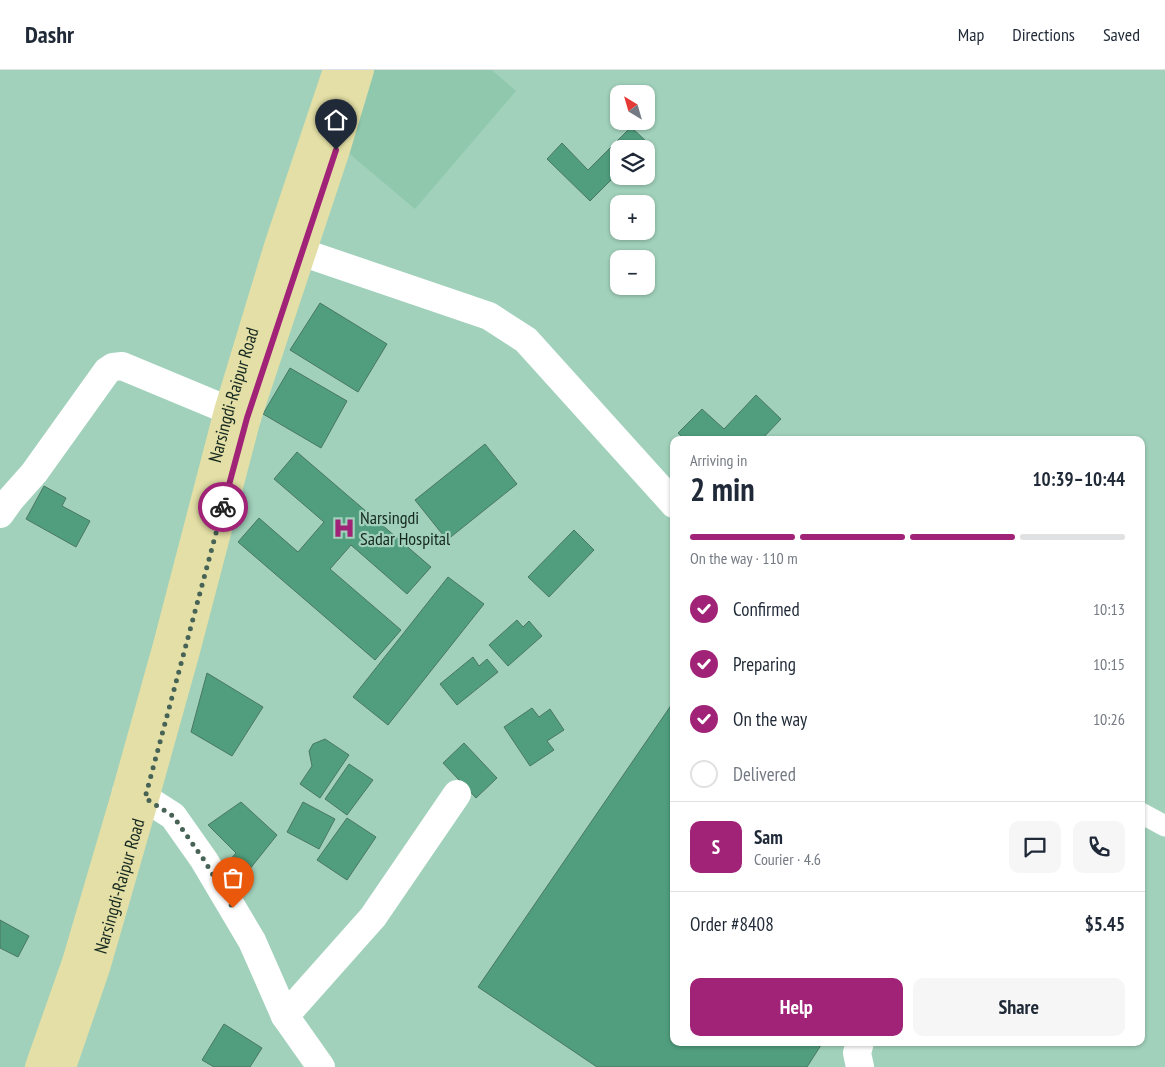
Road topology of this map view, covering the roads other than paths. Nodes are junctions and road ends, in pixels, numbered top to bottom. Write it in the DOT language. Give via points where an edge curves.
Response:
graph roads {
  1 [pos="337,70"];
  2 [pos="360,70"];
  3 [pos="290,249"];
  4 [pos="237,415"];
  5 [pos="670,500"];
  6 [pos="0,514"];
  7 [pos="457,794"];
  8 [pos="136,795"];
  9 [pos="1145,815"];
  10 [pos="1165,826"];
  11 [pos="286,1016"];
  12 [pos="859,1046"];
  13 [pos="39,1067"];
  14 [pos="62,1067"];
  15 [pos="321,1067"];
  16 [pos="860,1067"];
  1 -- 3 [label="main road, Narsingdi-Raipur Road"];
  2 -- 3 [label="main road, Narsingdi-Raipur Road" via="336,150"];
  3 -- 4 [label="main road, Narsingdi-Raipur Road"];
  3 -- 5 [label="street" via="489,316 526,340"];
  4 -- 6 [label="street" via="122,366 113,367"];
  4 -- 8 [label="main road, Narsingdi-Raipur Road" via="167,645"];
  7 -- 11 [label="street" via="373,917"];
  8 -- 11 [label="street" via="173,816 204,860 252,940"];
  8 -- 13 [label="main road, Narsingdi-Raipur Road"];
  8 -- 14 [label="main road, Narsingdi-Raipur Road" via="96,968"];
  9 -- 10 [label="street"];
  11 -- 15 [label="street"];
  12 -- 16 [label="street"];
}
